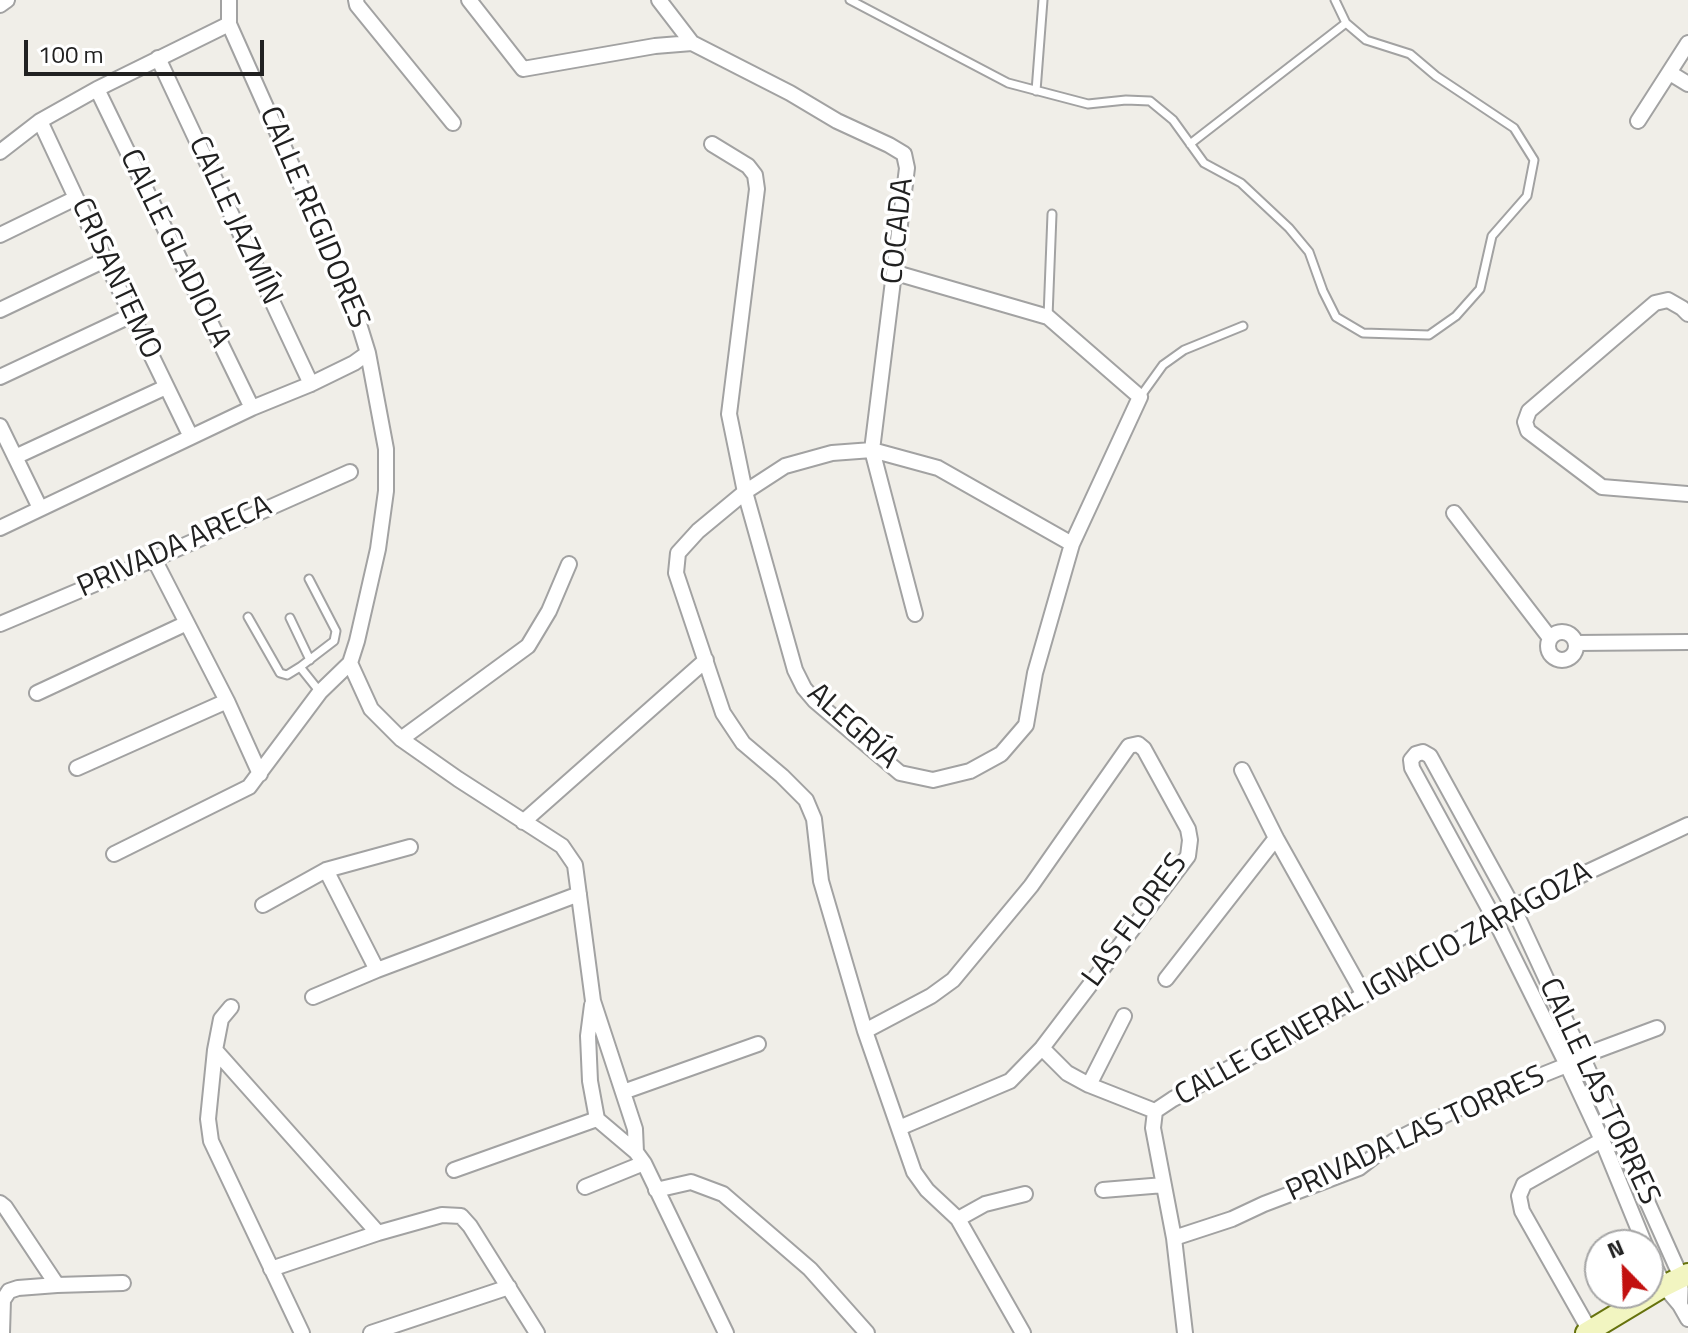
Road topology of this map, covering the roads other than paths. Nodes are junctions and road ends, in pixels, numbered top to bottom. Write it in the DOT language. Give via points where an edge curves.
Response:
graph roads {
  1 [pos="7,0"];
  2 [pos="229,0"];
  3 [pos="356,0"];
  4 [pos="469,0"];
  5 [pos="659,0"];
  6 [pos="850,0"];
  7 [pos="1043,0"];
  8 [pos="1335,0"];
  9 [pos="0,5"];
  10 [pos="1346,23"];
  11 [pos="229,24"];
  12 [pos="692,43"];
  13 [pos="1688,43"];
  14 [pos="158,58"];
  15 [pos="1670,73"];
  16 [pos="1688,84"];
  17 [pos="97,89"];
  18 [pos="1036,91"];
  19 [pos="40,121"];
  20 [pos="1638,121"];
  21 [pos="453,123"];
  22 [pos="712,144"];
  23 [pos="1190,144"];
  24 [pos="0,152"];
  25 [pos="76,198"];
  26 [pos="1052,214"];
  27 [pos="0,235"];
  28 [pos="105,260"];
  29 [pos="896,273"];
  30 [pos="0,310"];
  31 [pos="1688,314"];
  32 [pos="132,315"];
  33 [pos="1048,317"];
  34 [pos="1243,326"];
  35 [pos="368,353"];
  36 [pos="0,377"];
  37 [pos="311,384"];
  38 [pos="166,387"];
  39 [pos="1140,397"];
  40 [pos="252,408"];
  41 [pos="0,426"];
  42 [pos="191,437"];
  43 [pos="872,450"];
  44 [pos="15,457"];
  45 [pos="350,472"];
  46 [pos="745,492"];
  47 [pos="1688,494"];
  48 [pos="40,508"];
  49 [pos="1454,513"];
  50 [pos="0,528"];
  51 [pos="1072,544"];
  52 [pos="154,559"];
  53 [pos="569,564"];
  54 [pos="309,579"];
  55 [pos="915,614"];
  56 [pos="248,617"];
  57 [pos="290,618"];
  58 [pos="187,623"];
  59 [pos="0,624"];
  60 [pos="1550,638"];
  61 [pos="1688,642"];
  62 [pos="1576,643"];
  63 [pos="310,660"];
  64 [pos="706,660"];
  65 [pos="350,663"];
  66 [pos="300,667"];
  67 [pos="320,692"];
  68 [pos="37,693"];
  69 [pos="227,701"];
  70 [pos="401,739"];
  71 [pos="77,768"];
  72 [pos="1242,770"];
  73 [pos="260,774"];
  74 [pos="523,822"];
  75 [pos="1688,825"];
  76 [pos="1276,838"];
  77 [pos="410,847"];
  78 [pos="114,854"];
  79 [pos="326,870"];
  80 [pos="579,894"];
  81 [pos="263,905"];
  82 [pos="1513,907"];
  83 [pos="1494,918"];
  84 [pos="377,970"];
  85 [pos="1166,979"];
  86 [pos="1364,995"];
  87 [pos="313,997"];
  88 [pos="593,1001"];
  89 [pos="231,1007"];
  90 [pos="1124,1016"];
  91 [pos="1657,1028"];
  92 [pos="865,1031"];
  93 [pos="758,1044"];
  94 [pos="1042,1048"];
  95 [pos="215,1050"];
  96 [pos="1582,1056"];
  97 [pos="1567,1065"];
  98 [pos="1089,1085"];
  99 [pos="623,1092"];
  100 [pos="1155,1111"];
  101 [pos="597,1119"];
  102 [pos="899,1128"];
  103 [pos="1602,1140"];
  104 [pos="640,1157"];
  105 [pos="454,1170"];
  106 [pos="1164,1185"];
  107 [pos="585,1187"];
  108 [pos="656,1190"];
  109 [pos="1103,1190"];
  110 [pos="1025,1194"];
  111 [pos="0,1203"];
  112 [pos="958,1219"];
  113 [pos="1638,1229"];
  114 [pos="378,1233"];
  115 [pos="1174,1238"];
  116 [pos="271,1269"];
  117 [pos="1678,1279"];
  118 [pos="123,1283"];
  119 [pos="57,1285"];
  120 [pos="509,1287"];
  121 [pos="1688,1319"];
  122 [pos="1588,1332"];
  123 [pos="2,1333"];
  124 [pos="302,1333"];
  125 [pos="371,1333"];
  126 [pos="537,1333"];
  127 [pos="726,1333"];
  128 [pos="867,1333"];
  129 [pos="1023,1333"];
  130 [pos="1185,1333"];
  1 -- 9 [label="street"];
  2 -- 11 [label="street, CALLE REGIDORES"];
  3 -- 21 [label="street"];
  4 -- 12 [label="street" via="523,69"];
  5 -- 12 [label="street, COCADA"];
  6 -- 18 [label="lane" via="1008,83"];
  7 -- 18 [label="lane"];
  8 -- 10 [label="lane"];
  10 -- 23 [label="lane"];
  10 -- 23 [label="lane" via="1366,40 1410,54 1514,128 1534,160 1527,196 1492,236 1480,289 1456,316 1429,335 1363,333 1336,317 1309,252 1289,228 1241,183 1204,163"];
  11 -- 14 [label="street"];
  11 -- 35 [label="street, CALLE REGIDORES" via="351,298"];
  12 -- 29 [label="street, COCADA" via="904,154"];
  13 -- 15 [label="street"];
  14 -- 17 [label="street"];
  14 -- 37 [label="street, CALLE JAZMÍN"];
  15 -- 16 [label="street"];
  15 -- 20 [label="street"];
  17 -- 19 [label="street"];
  17 -- 40 [label="street, CALLE GLADIOLA"];
  18 -- 23 [label="lane" via="1088,104 1150,101"];
  19 -- 24 [label="street"];
  19 -- 25 [label="street, CRISANTEMO"];
  22 -- 46 [label="street, ALEGRÍA" via="748,166 757,189 729,414"];
  25 -- 27 [label="street"];
  25 -- 28 [label="street, CRISANTEMO"];
  26 -- 33 [label="lane"];
  28 -- 30 [label="street"];
  28 -- 32 [label="street, CRISANTEMO"];
  29 -- 33 [label="street"];
  29 -- 43 [label="street, COCADA"];
  31 -- 47 [label="street" via="1668,300 1655,303 1529,411 1525,422 1528,431 1602,487"];
  32 -- 36 [label="street"];
  32 -- 38 [label="street, CRISANTEMO"];
  33 -- 39 [label="street"];
  34 -- 39 [label="lane, ALEGRÍA" via="1184,350 1163,365"];
  35 -- 37 [label="street"];
  35 -- 65 [label="street, CALLE REGIDORES" via="386,449 386,491 378,549"];
  37 -- 40 [label="street"];
  38 -- 42 [label="street, CRISANTEMO"];
  38 -- 44 [label="street"];
  39 -- 51 [label="street, ALEGRÍA"];
  40 -- 42 [label="street"];
  41 -- 44 [label="street"];
  42 -- 48 [label="street"];
  43 -- 46 [label="street" via="832,453 785,466"];
  43 -- 51 [label="street" via="938,468"];
  43 -- 55 [label="street"];
  44 -- 48 [label="street"];
  45 -- 52 [label="street, PRIVADA ARECA"];
  46 -- 51 [label="street, ALEGRÍA" via="804,688 900,773 933,780 970,771 1001,754 1026,725 1035,673"];
  46 -- 64 [label="street" via="678,553 676,573"];
  48 -- 50 [label="street"];
  49 -- 60 [label="street"];
  52 -- 58 [label="street"];
  52 -- 59 [label="street, PRIVADA ARECA"];
  53 -- 70 [label="street" via="528,646"];
  54 -- 63 [label="lane" via="336,631 334,641"];
  56 -- 66 [label="lane" via="280,673"];
  57 -- 63 [label="lane"];
  58 -- 68 [label="street"];
  58 -- 69 [label="street"];
  60 -- 62 [label="street" via="1565,632"];
  60 -- 62 [label="street" via="1547,646 1556,660 1572,658"];
  61 -- 62 [label="street"];
  63 -- 66 [label="lane"];
  64 -- 74 [label="street"];
  64 -- 92 [label="street" via="723,713 743,743 806,800 814,819 821,881"];
  65 -- 67 [label="street"];
  65 -- 70 [label="street" via="371,709"];
  66 -- 67 [label="lane"];
  67 -- 73 [label="street"];
  69 -- 71 [label="street"];
  69 -- 73 [label="street"];
  70 -- 74 [label="street"];
  72 -- 76 [label="street"];
  73 -- 78 [label="street" via="249,787"];
  74 -- 80 [label="street" via="562,846 575,865"];
  75 -- 82 [label="street, CALLE GENERAL IGNACIO ZARAGOZA"];
  76 -- 85 [label="street"];
  76 -- 86 [label="street"];
  77 -- 79 [label="street"];
  79 -- 81 [label="street"];
  79 -- 84 [label="street"];
  80 -- 84 [label="street"];
  80 -- 88 [label="street"];
  82 -- 83 [label="street, CALLE GENERAL IGNACIO ZARAGOZA"];
  82 -- 83 [label="street" via="1430,756 1416,754 1412,768"];
  82 -- 96 [label="street, CALLE LAS TORRES"];
  83 -- 86 [label="street, CALLE GENERAL IGNACIO ZARAGOZA"];
  83 -- 97 [label="street, CALLE LAS TORRES"];
  84 -- 87 [label="street"];
  86 -- 100 [label="street, CALLE GENERAL IGNACIO ZARAGOZA"];
  88 -- 99 [label="street"];
  88 -- 101 [label="street" via="588,1036"];
  89 -- 95 [label="street" via="221,1019"];
  90 -- 98 [label="street"];
  91 -- 96 [label="street, PRIVADA LAS TORRES"];
  92 -- 94 [label="street, LAS FLORES" via="953,980 1031,886 1129,746 1138,744 1188,829 1188,856"];
  92 -- 102 [label="street"];
  93 -- 99 [label="street"];
  94 -- 98 [label="street" via="1067,1073"];
  94 -- 102 [label="street, LAS FLORES" via="1010,1081"];
  95 -- 114 [label="street"];
  95 -- 116 [label="street" via="211,1141"];
  96 -- 97 [label="street, PRIVADA LAS TORRES"];
  96 -- 117 [label="street, CALLE LAS TORRES"];
  97 -- 103 [label="street, CALLE LAS TORRES"];
  97 -- 115 [label="street, PRIVADA LAS TORRES" via="1455,1110 1394,1141 1359,1168"];
  98 -- 100 [label="street"];
  99 -- 104 [label="street"];
  100 -- 106 [label="street, CALLE GENERAL IGNACIO ZARAGOZA" via="1153,1128"];
  101 -- 104 [label="street"];
  101 -- 105 [label="street"];
  102 -- 112 [label="street" via="914,1172"];
  103 -- 113 [label="street, CALLE LAS TORRES"];
  103 -- 122 [label="street" via="1524,1184 1519,1196 1522,1211"];
  104 -- 107 [label="street"];
  104 -- 108 [label="street"];
  106 -- 109 [label="street"];
  106 -- 115 [label="street, CALLE GENERAL IGNACIO ZARAGOZA"];
  108 -- 127 [label="street"];
  108 -- 128 [label="street" via="691,1182 723,1194 810,1269"];
  110 -- 112 [label="street" via="985,1204"];
  111 -- 119 [label="street"];
  112 -- 129 [label="street"];
  114 -- 116 [label="street"];
  114 -- 120 [label="street" via="442,1215 461,1216"];
  115 -- 130 [label="street, CALLE GENERAL IGNACIO ZARAGOZA"];
  116 -- 124 [label="street"];
  117 -- 121 [label="street" via="1680,1305"];
  117 -- 122 [label="main road"];
  118 -- 119 [label="street"];
  119 -- 123 [label="street" via="9,1291 3,1300"];
  120 -- 125 [label="street"];
  120 -- 126 [label="street"];
}
